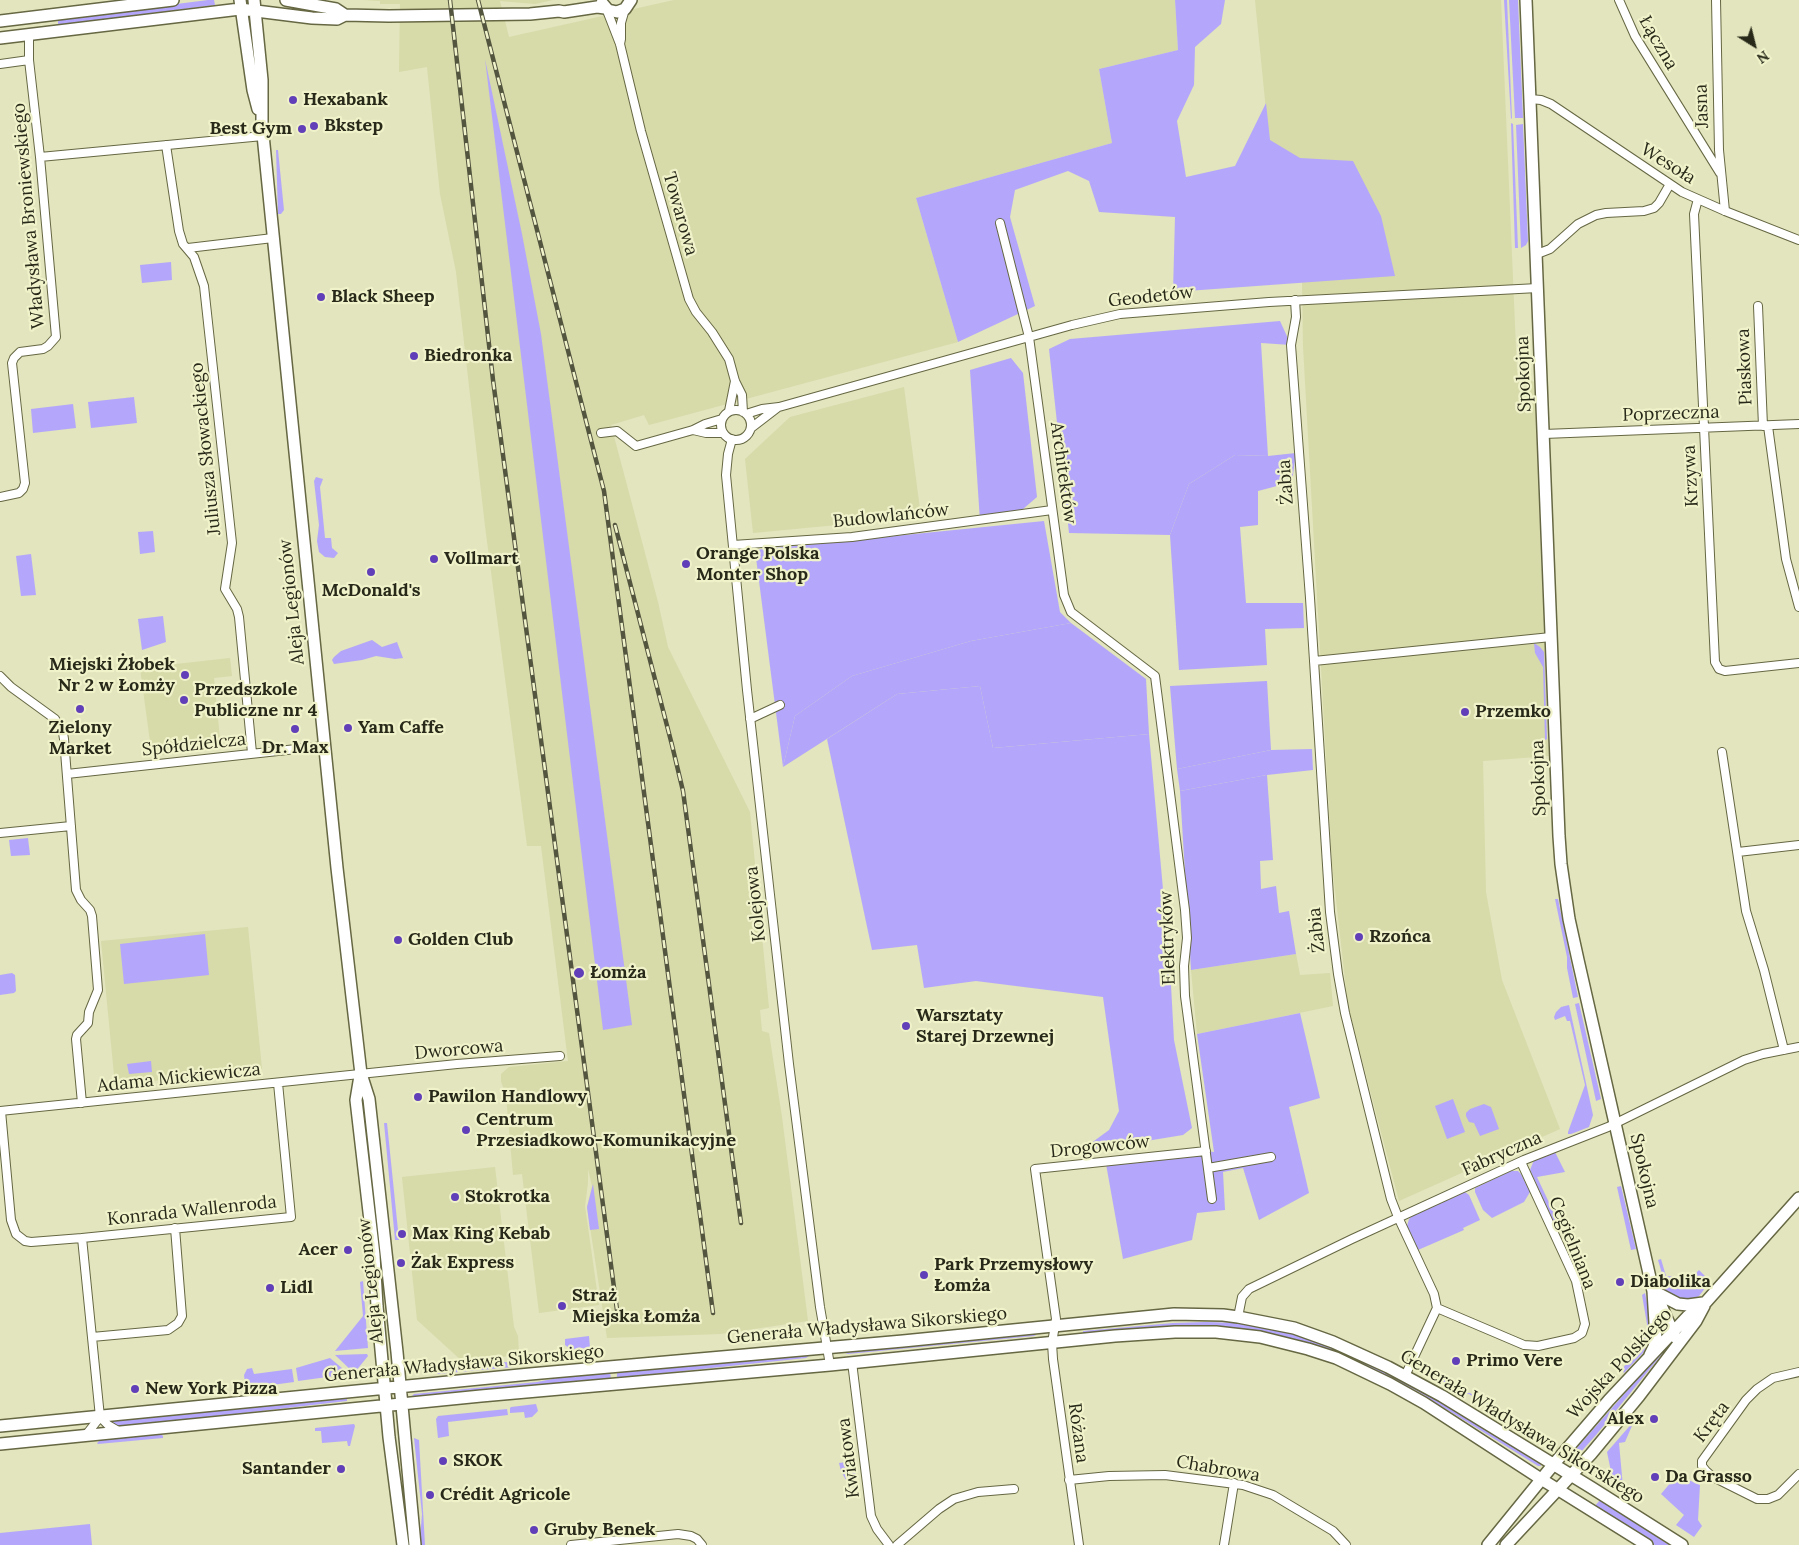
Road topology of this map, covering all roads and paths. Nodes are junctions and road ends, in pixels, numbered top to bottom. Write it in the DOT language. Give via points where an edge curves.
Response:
graph roads {
  1 [pos="172,0"];
  2 [pos="286,0"];
  3 [pos="587,0"];
  4 [pos="1526,0"];
  5 [pos="1618,0"];
  6 [pos="1716,0"];
  7 [pos="630,2"];
  8 [pos="240,4"];
  9 [pos="604,5"];
  10 [pos="255,6"];
  11 [pos="559,11"];
  12 [pos="345,15"];
  13 [pos="0,21"];
  14 [pos="29,34"];
  15 [pos="0,38"];
  16 [pos="620,44"];
  17 [pos="29,60"];
  18 [pos="0,64"];
  19 [pos="1530,99"];
  20 [pos="263,131"];
  21 [pos="166,145"];
  22 [pos="40,157"];
  23 [pos="1722,176"];
  24 [pos="1670,184"];
  25 [pos="1698,199"];
  26 [pos="1725,211"];
  27 [pos="1000,223"];
  28 [pos="273,238"];
  29 [pos="1799,240"];
  30 [pos="188,248"];
  31 [pos="1537,254"];
  32 [pos="1538,288"];
  33 [pos="1295,300"];
  34 [pos="1758,306"];
  35 [pos="1028,337"];
  36 [pos="735,382"];
  37 [pos="779,407"];
  38 [pos="729,411"];
  39 [pos="745,413"];
  40 [pos="722,419"];
  41 [pos="1799,424"];
  42 [pos="1765,426"];
  43 [pos="751,428"];
  44 [pos="1704,428"];
  45 [pos="693,430"];
  46 [pos="601,433"];
  47 [pos="723,433"];
  48 [pos="1544,434"];
  49 [pos="732,439"];
  50 [pos="0,497"];
  51 [pos="1052,510"];
  52 [pos="733,545"];
  53 [pos="1799,607"];
  54 [pos="1551,637"];
  55 [pos="1314,661"];
  56 [pos="1799,664"];
  57 [pos="0,676"];
  58 [pos="1155,676"];
  59 [pos="780,705"];
  60 [pos="750,718"];
  61 [pos="324,746"];
  62 [pos="1722,752"];
  63 [pos="252,753"];
  64 [pos="67,774"];
  65 [pos="71,826"];
  66 [pos="0,833"];
  67 [pos="1799,845"];
  68 [pos="1738,852"];
  69 [pos="1799,1047"];
  70 [pos="1784,1050"];
  71 [pos="560,1056"];
  72 [pos="360,1074"];
  73 [pos="278,1083"];
  74 [pos="82,1103"];
  75 [pos="0,1111"];
  76 [pos="1614,1123"];
  77 [pos="1206,1151"];
  78 [pos="1271,1158"];
  79 [pos="1521,1162"];
  80 [pos="1208,1168"];
  81 [pos="1799,1198"];
  82 [pos="1212,1199"];
  83 [pos="1398,1217"];
  84 [pos="175,1228"];
  85 [pos="82,1238"];
  86 [pos="1653,1291"];
  87 [pos="1706,1302"];
  88 [pos="1437,1308"];
  89 [pos="1238,1317"];
  90 [pos="1056,1326"];
  91 [pos="1673,1332"];
  92 [pos="92,1337"];
  93 [pos="1052,1343"];
  94 [pos="1678,1345"];
  95 [pos="827,1348"];
  96 [pos="1650,1355"];
  97 [pos="852,1362"];
  98 [pos="830,1365"];
  99 [pos="1799,1372"];
  100 [pos="1406,1376"];
  101 [pos="400,1387"];
  102 [pos="384,1389"];
  103 [pos="402,1404"];
  104 [pos="386,1406"];
  105 [pos="100,1417"];
  106 [pos="0,1426"];
  107 [pos="120,1432"];
  108 [pos="86,1436"];
  109 [pos="0,1444"];
  110 [pos="1552,1465"];
  111 [pos="1799,1474"];
  112 [pos="1571,1476"];
  113 [pos="1541,1479"];
  114 [pos="1069,1480"];
  115 [pos="1234,1483"];
  116 [pos="1014,1489"];
  117 [pos="1559,1490"];
  118 [pos="403,1545"];
  119 [pos="415,1545"];
  120 [pos="570,1545"];
  121 [pos="702,1545"];
  122 [pos="889,1545"];
  123 [pos="897,1545"];
  124 [pos="1079,1545"];
  125 [pos="1224,1545"];
  126 [pos="1346,1545"];
  127 [pos="1488,1545"];
  128 [pos="1506,1545"];
  129 [pos="1647,1545"];
  130 [pos="1682,1545"];
  1 -- 13 [label="main road"];
  2 -- 12 [label="main road" via="336,9"];
  3 -- 11 [label="main road"];
  4 -- 19 [label="main road, Spokojna"];
  5 -- 23 [label="street, Łączna" via="1634,36"];
  6 -- 23 [label="street, Jasna"];
  7 -- 9 [label="main road" via="617,12"];
  7 -- 16 [label="street, Towarowa" via="621,23"];
  8 -- 10 [label="main road"];
  8 -- 14 [label="main road"];
  8 -- 20 [label="main road, Aleja Legionów" via="253,90"];
  9 -- 11 [label="main road"];
  9 -- 16 [label="street, Towarowa"];
  10 -- 12 [label="main road" via="312,18 337,19"];
  10 -- 20 [label="main road, Aleja Legionów"];
  11 -- 12 [label="main road" via="519,15"];
  14 -- 15 [label="main road"];
  14 -- 17 [label="street, Władysława Broniewskiego"];
  16 -- 36 [label="street, Towarowa" via="689,299 729,359"];
  17 -- 18 [label="street"];
  17 -- 22 [label="street, Władysława Broniewskiego"];
  19 -- 24 [label="street, Wesoła" via="1550,104"];
  19 -- 31 [label="main road, Spokojna"];
  20 -- 21 [label="street"];
  20 -- 28 [label="main road, Aleja Legionów"];
  21 -- 22 [label="street"];
  21 -- 30 [label="street, Juliusza Słowackiego" via="179,231 183,244"];
  22 -- 50 [label="street, Władysława Broniewskiego" via="56,337 48,346 20,352 12,363 25,483 19,493"];
  23 -- 26 [label="street, Jasna"];
  24 -- 25 [label="street, Wesoła"];
  24 -- 31 [label="street" via="1654,208 1592,217 1578,224 1550,249"];
  25 -- 26 [label="street, Wesoła"];
  25 -- 44 [label="street, Krzywa" via="1694,214"];
  26 -- 29 [label="street, Wesoła"];
  27 -- 35 [label="street, Architektów"];
  28 -- 30 [label="street"];
  28 -- 61 [label="main road, Aleja Legionów"];
  30 -- 63 [label="street, Juliusza Słowackiego" via="204,286 232,543 225,590 239,617"];
  31 -- 32 [label="main road, Spokojna"];
  32 -- 33 [label="street, Geodetów"];
  32 -- 48 [label="main road, Spokojna"];
  33 -- 35 [label="street, Geodetów" via="1120,314"];
  33 -- 55 [label="street, Żabia" via="1296,317 1291,345"];
  34 -- 42 [label="street, Piaskowa"];
  35 -- 37 [label="street, Geodetów"];
  35 -- 51 [label="street, Architektów"];
  36 -- 38 [label="street"];
  36 -- 39 [label="street, Towarowa" via="742,395"];
  37 -- 39 [label="street, Geodetów"];
  37 -- 43 [label="street"];
  38 -- 39 [label="street"];
  38 -- 40 [label="street"];
  39 -- 43 [label="street"];
  40 -- 45 [label="street"];
  40 -- 47 [label="street"];
  41 -- 42 [label="street, Poprzeczna"];
  42 -- 44 [label="street, Poprzeczna"];
  42 -- 53 [label="street, Piaskowa" via="1786,559"];
  43 -- 49 [label="street" via="742,439"];
  44 -- 48 [label="street, Poprzeczna"];
  44 -- 56 [label="street, Krzywa" via="1716,666 1725,671"];
  45 -- 46 [label="street" via="636,446 617,431"];
  45 -- 47 [label="street"];
  47 -- 49 [label="street"];
  48 -- 54 [label="main road, Spokojna"];
  49 -- 52 [label="street, Kolejowa" via="726,468"];
  51 -- 52 [label="street, Budowlańców" via="852,537"];
  51 -- 58 [label="street, Architektów" via="1064,595 1071,612"];
  52 -- 60 [label="street, Kolejowa"];
  54 -- 55 [label="street"];
  54 -- 76 [label="main road, Spokojna" via="1563,879"];
  55 -- 83 [label="street, Żabia" via="1330,912 1338,974 1345,1014"];
  57 -- 64 [label="street" via="57,722 64,739"];
  58 -- 77 [label="street, Elektryków" via="1185,910 1185,996"];
  59 -- 60 [label="street"];
  60 -- 95 [label="street, Kolejowa" via="789,1064"];
  61 -- 63 [label="street, Spółdzielcza"];
  61 -- 72 [label="main road, Aleja Legionów"];
  62 -- 68 [label="street"];
  63 -- 64 [label="street, Spółdzielcza"];
  64 -- 65 [label="street"];
  65 -- 66 [label="street"];
  65 -- 74 [label="street" via="76,890 92,916 98,990 88,1023 76,1039"];
  67 -- 68 [label="street"];
  68 -- 70 [label="street" via="1746,911"];
  69 -- 70 [label="street, Fabryczna"];
  70 -- 76 [label="street, Fabryczna" via="1744,1060"];
  71 -- 72 [label="street, Dworcowa"];
  72 -- 73 [label="street, Adama Mickiewicza"];
  72 -- 101 [label="main road, Aleja Legionów" via="369,1099"];
  72 -- 102 [label="main road, Aleja Legionów" via="356,1100 374,1255"];
  73 -- 74 [label="street, Adama Mickiewicza"];
  73 -- 84 [label="street, Konrada Wallenroda" via="291,1216"];
  74 -- 75 [label="street, Adama Mickiewicza"];
  75 -- 85 [label="street, Konrada Wallenroda" via="11,1220 16,1234 31,1242"];
  76 -- 79 [label="street, Fabryczna"];
  76 -- 86 [label="main road, Spokojna"];
  77 -- 80 [label="street, Elektryków"];
  77 -- 90 [label="street, Drogowców" via="1035,1169"];
  78 -- 80 [label="street"];
  79 -- 83 [label="street, Fabryczna"];
  79 -- 88 [label="street, Cegielniana" via="1576,1281 1584,1328 1574,1338 1529,1346"];
  80 -- 82 [label="street, Elektryków"];
  81 -- 87 [label="main road, Wojska Polskiego"];
  83 -- 88 [label="street" via="1434,1294"];
  83 -- 89 [label="street, Fabryczna" via="1249,1289 1242,1297"];
  84 -- 85 [label="street, Konrada Wallenroda"];
  84 -- 92 [label="street" via="182,1316 178,1324 168,1330"];
  85 -- 92 [label="street"];
  86 -- 87 [label="main road" via="1678,1304"];
  86 -- 91 [label="main road, Spokojna"];
  86 -- 96 [label="main road, Spokojna" via="1656,1339"];
  87 -- 91 [label="main road, Wojska Polskiego"];
  87 -- 94 [label="main road, Wojska Polskiego"];
  88 -- 100 [label="street"];
  89 -- 90 [label="main road, Generała Władysława Sikorskiego" via="1174,1314"];
  89 -- 100 [label="main road, Generała Władysława Sikorskiego" via="1314,1334"];
  90 -- 93 [label="street, Różana"];
  90 -- 95 [label="main road, Generała Władysława Sikorskiego"];
  91 -- 94 [label="main road, Spokojna"];
  91 -- 96 [label="main road, Wojska Polskiego"];
  92 -- 105 [label="street"];
  93 -- 97 [label="main road, Generała Władysława Sikorskiego"];
  93 -- 113 [label="main road, Generała Władysława Sikorskiego" via="1161,1332 1196,1332 1253,1336 1299,1346 1336,1358 1390,1384"];
  93 -- 114 [label="street, Różana"];
  94 -- 112 [label="main road, Wojska Polskiego"];
  95 -- 98 [label="street, Kolejowa"];
  95 -- 101 [label="main road, Generała Władysława Sikorskiego"];
  96 -- 110 [label="main road, Wojska Polskiego"];
  97 -- 98 [label="main road, Generała Władysława Sikorskiego"];
  97 -- 122 [label="street, Kwiatowa" via="871,1516"];
  98 -- 103 [label="main road, Generała Władysława Sikorskiego"];
  99 -- 111 [label="street, Kręta" via="1773,1378 1757,1389 1702,1461 1702,1466 1713,1477 1757,1499 1778,1495"];
  100 -- 110 [label="main road, Generała Władysława Sikorskiego"];
  101 -- 102 [label="main road, Generała Władysława Sikorskiego"];
  101 -- 103 [label="main road, Aleja Legionów"];
  102 -- 104 [label="main road, Aleja Legionów"];
  102 -- 105 [label="main road, Generała Władysława Sikorskiego"];
  103 -- 104 [label="main road, Generała Władysława Sikorskiego"];
  103 -- 119 [label="main road, Aleja Legionów"];
  104 -- 107 [label="main road, Generała Władysława Sikorskiego"];
  104 -- 118 [label="main road, Aleja Legionów"];
  105 -- 106 [label="main road, Generała Władysława Sikorskiego"];
  105 -- 107 [label="street"];
  105 -- 108 [label="street"];
  107 -- 108 [label="main road, Generała Władysława Sikorskiego"];
  108 -- 109 [label="main road, Generała Władysława Sikorskiego"];
  110 -- 112 [label="main road, Generała Władysława Sikorskiego"];
  110 -- 113 [label="main road, Wojska Polskiego"];
  112 -- 117 [label="main road, Wojska Polskiego"];
  112 -- 130 [label="main road, Generała Władysława Sikorskiego"];
  113 -- 117 [label="main road, Generała Władysława Sikorskiego"];
  113 -- 127 [label="main road, Wojska Polskiego"];
  114 -- 115 [label="street, Chabrowa" via="1147,1474"];
  114 -- 124 [label="street, Różana"];
  115 -- 125 [label="street"];
  115 -- 126 [label="street, Chabrowa" via="1273,1495 1333,1531"];
  116 -- 123 [label="street" via="978,1492 954,1499"];
  117 -- 128 [label="main road, Wojska Polskiego"];
  117 -- 129 [label="main road, Generała Władysława Sikorskiego"];
  120 -- 121 [label="street" via="678,1534 691,1536"];
}
